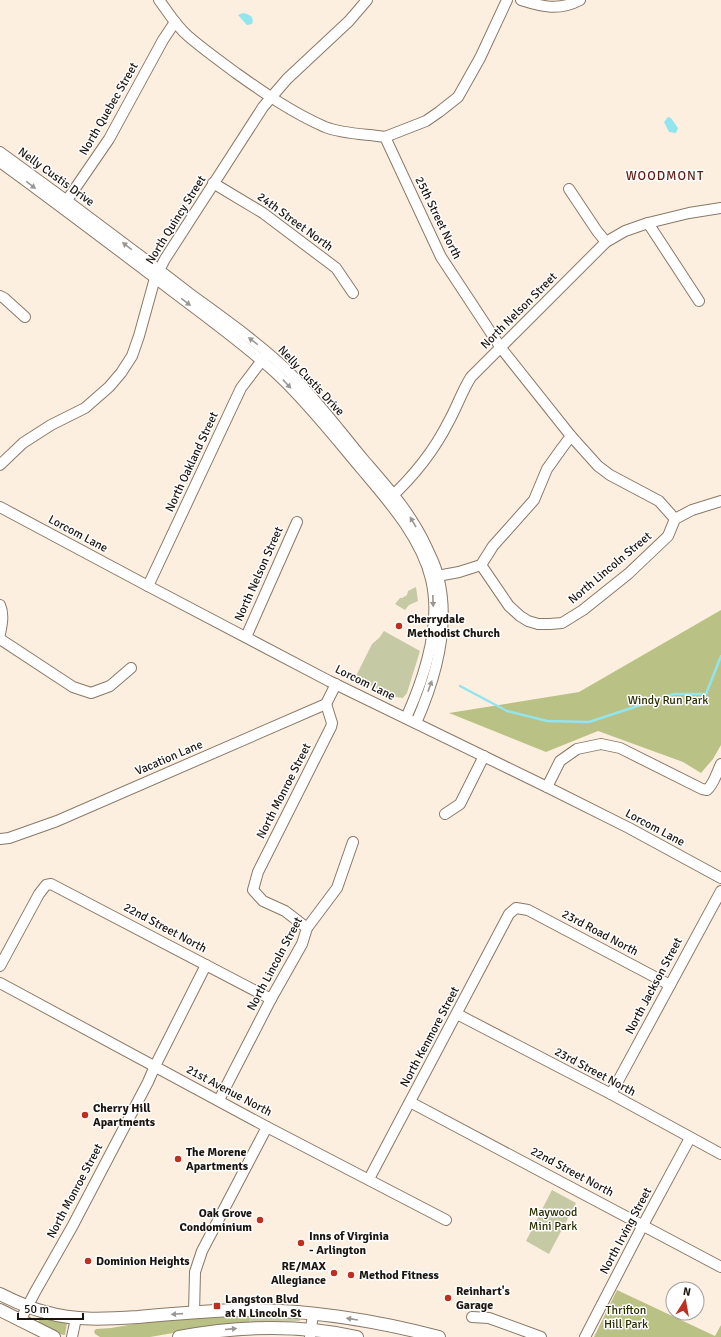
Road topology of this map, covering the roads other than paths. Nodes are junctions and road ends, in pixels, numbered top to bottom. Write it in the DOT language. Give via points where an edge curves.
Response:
graph roads {
  1 [pos="159,0"];
  2 [pos="367,0"];
  3 [pos="507,0"];
  4 [pos="521,0"];
  5 [pos="580,0"];
  6 [pos="175,22"];
  7 [pos="271,97"];
  8 [pos="385,137"];
  9 [pos="0,152"];
  10 [pos="0,162"];
  11 [pos="213,183"];
  12 [pos="569,189"];
  13 [pos="64,204"];
  14 [pos="721,208"];
  15 [pos="648,224"];
  16 [pos="606,242"];
  17 [pos="157,274"];
  18 [pos="353,293"];
  19 [pos="0,296"];
  20 [pos="699,301"];
  21 [pos="25,317"];
  22 [pos="500,348"];
  23 [pos="265,357"];
  24 [pos="571,436"];
  25 [pos="0,465"];
  26 [pos="390,498"];
  27 [pos="721,501"];
  28 [pos="0,507"];
  29 [pos="675,519"];
  30 [pos="296,522"];
  31 [pos="481,565"];
  32 [pos="434,576"];
  33 [pos="148,586"];
  34 [pos="0,605"];
  35 [pos="0,634"];
  36 [pos="246,637"];
  37 [pos="0,639"];
  38 [pos="131,668"];
  39 [pos="336,684"];
  40 [pos="326,704"];
  41 [pos="406,718"];
  42 [pos="416,723"];
  43 [pos="484,756"];
  44 [pos="721,764"];
  45 [pos="547,787"];
  46 [pos="445,814"];
  47 [pos="0,839"];
  48 [pos="354,842"];
  49 [pos="721,878"];
  50 [pos="721,891"];
  51 [pos="516,908"];
  52 [pos="307,928"];
  53 [pos="206,965"];
  54 [pos="0,966"];
  55 [pos="0,983"];
  56 [pos="670,985"];
  57 [pos="271,999"];
  58 [pos="457,1014"];
  59 [pos="155,1066"];
  60 [pos="611,1094"];
  61 [pos="219,1100"];
  62 [pos="410,1102"];
  63 [pos="268,1127"];
  64 [pos="690,1138"];
  65 [pos="721,1154"];
  66 [pos="369,1179"];
  67 [pos="446,1220"];
  68 [pos="643,1225"];
  69 [pos="721,1267"];
  70 [pos="0,1294"];
  71 [pos="28,1306"];
  72 [pos="0,1310"];
  73 [pos="194,1313"];
  74 [pos="313,1314"];
  75 [pos="472,1317"];
  76 [pos="76,1318"];
  77 [pos="20,1321"];
  78 [pos="310,1333"];
  79 [pos="54,1337"];
  80 [pos="72,1337"];
  81 [pos="178,1337"];
  82 [pos="357,1337"];
  83 [pos="439,1337"];
  84 [pos="541,1337"];
  85 [pos="585,1337"];
  1 -- 6 [label="street"];
  2 -- 7 [label="street, North Quincy Street" via="349,22"];
  3 -- 8 [label="street" via="458,98 426,121"];
  4 -- 5 [label="street" via="538,5 562,7"];
  6 -- 7 [label="street" via="214,57"];
  6 -- 13 [label="street, North Quebec Street" via="110,139"];
  7 -- 8 [label="street" via="325,127 342,132"];
  7 -- 11 [label="street, North Quincy Street"];
  8 -- 22 [label="street, 25th Street North" via="441,257"];
  9 -- 13 [label="street, Nelly Custis Drive"];
  10 -- 13 [label="street, Nelly Custis Drive, one-way"];
  11 -- 17 [label="street, North Quincy Street"];
  11 -- 18 [label="street, 24th Street North" via="264,213 336,268"];
  12 -- 16 [label="street"];
  13 -- 17 [label="street, Nelly Custis Drive"];
  14 -- 15 [label="street, North Nelson Street"];
  15 -- 16 [label="street, North Nelson Street" via="625,231"];
  15 -- 20 [label="street"];
  16 -- 22 [label="street, North Nelson Street"];
  17 -- 23 [label="street, Nelly Custis Drive"];
  17 -- 25 [label="street, North Quincy Street" via="132,356 122,372 85,408 51,425 24,443"];
  19 -- 21 [label="street"];
  22 -- 24 [label="street, 25th Street North"];
  22 -- 26 [label="street, North Nelson Street" via="471,377 430,453"];
  23 -- 26 [label="street, Nelly Custis Drive" via="280,377"];
  23 -- 33 [label="street, North Oakland Street" via="241,388"];
  24 -- 29 [label="street, 25th Street North" via="598,466 659,501"];
  24 -- 31 [label="street" via="547,469 534,500 493,546"];
  26 -- 32 [label="street, Nelly Custis Drive"];
  27 -- 29 [label="street" via="692,510"];
  28 -- 33 [label="street, Lorcom Lane"];
  29 -- 31 [label="street, North Lincoln Street" via="668,536 628,574 583,610 562,623 538,624 520,616 509,606"];
  30 -- 36 [label="street, North Nelson Street"];
  31 -- 32 [label="street"];
  32 -- 41 [label="street, Nelly Custis Drive, one-way" via="434,623 431,644 417,692"];
  42 -- 32 [label="street, Nelly Custis Drive, one-way" via="433,679 442,632 442,602"];
  33 -- 36 [label="street, Lorcom Lane"];
  34 -- 35 [label="street"];
  36 -- 39 [label="street, Lorcom Lane"];
  37 -- 38 [label="street" via="73,687 91,693 110,686"];
  39 -- 40 [label="street"];
  39 -- 41 [label="street, Lorcom Lane"];
  40 -- 47 [label="street, Vacation Lane" via="57,821"];
  40 -- 52 [label="street, North Monroe Street" via="331,726 258,872 253,890 263,900 286,911"];
  41 -- 42 [label="street, Lorcom Lane"];
  42 -- 43 [label="street, Lorcom Lane"];
  43 -- 45 [label="street, Lorcom Lane"];
  43 -- 46 [label="street" via="460,804"];
  44 -- 45 [label="street" via="712,786 707,790 620,748 601,744 576,749 560,761"];
  45 -- 49 [label="street, Lorcom Lane"];
  48 -- 52 [label="street, North Lincoln Street" via="337,888"];
  50 -- 56 [label="street, North Jackson Street"];
  51 -- 56 [label="street, 23rd Road North" via="528,910"];
  51 -- 58 [label="street, North Kenmore Street" via="509,914"];
  52 -- 57 [label="street, North Lincoln Street" via="302,944"];
  53 -- 54 [label="street, 22nd Street North" via="51,884 46,885 39,894"];
  53 -- 57 [label="street, 22nd Street North"];
  53 -- 59 [label="street, North Monroe Street"];
  55 -- 59 [label="street, 21st Avenue North"];
  56 -- 60 [label="street, North Jackson Street"];
  57 -- 61 [label="street, North Lincoln Street"];
  58 -- 60 [label="street, 23rd Street North"];
  58 -- 62 [label="street, North Kenmore Street"];
  59 -- 61 [label="street, 21st Avenue North"];
  59 -- 71 [label="street, North Monroe Street"];
  60 -- 64 [label="street, 23rd Street North"];
  61 -- 63 [label="street, 21st Avenue North"];
  62 -- 66 [label="street, North Kenmore Street"];
  62 -- 68 [label="street, 22nd Street North"];
  63 -- 66 [label="street, 21st Avenue North"];
  63 -- 73 [label="street" via="202,1251 194,1272"];
  64 -- 65 [label="street, 23rd Street North"];
  64 -- 68 [label="street, North Irving Street"];
  66 -- 67 [label="street, 21st Avenue North"];
  68 -- 69 [label="street, 22nd Street North"];
  68 -- 85 [label="street, North Irving Street"];
  70 -- 71 [label="main road"];
  71 -- 76 [label="main road" via="45,1313"];
  71 -- 77 [label="street, North Monroe Street"];
  72 -- 77 [label="main road"];
  73 -- 74 [label="main road" via="249,1310"];
  73 -- 76 [label="main road, one-way"];
  74 -- 78 [label="street"];
  83 -- 74 [label="main road, one-way" via="359,1320"];
  75 -- 84 [label="street" via="489,1318"];
  76 -- 80 [label="street"];
  77 -- 79 [label="main road"];
  81 -- 78 [label="main road, one-way" via="245,1328 276,1327"];
  78 -- 82 [label="main road"];
}
